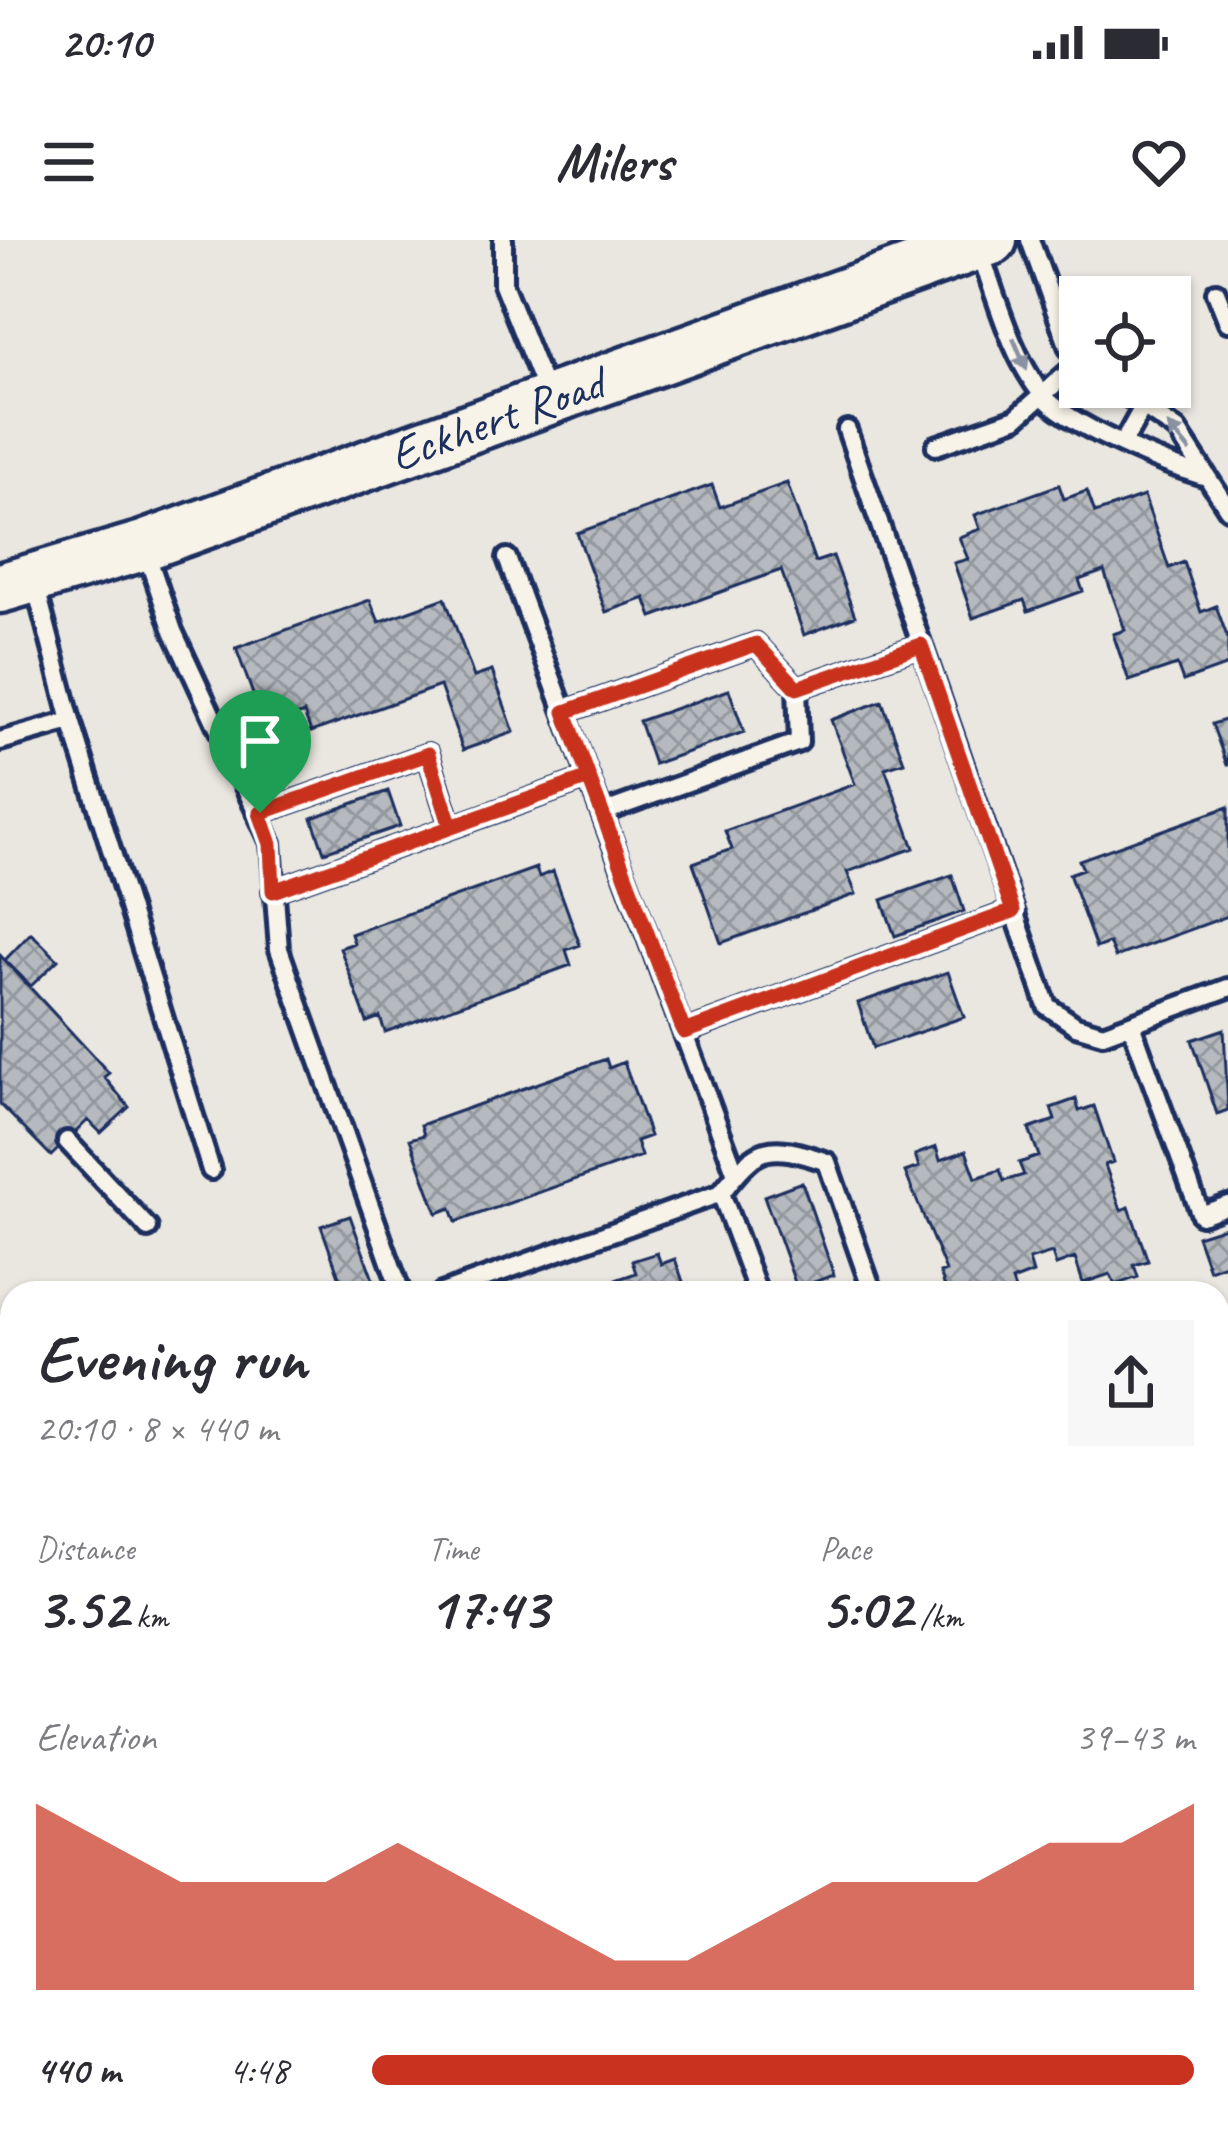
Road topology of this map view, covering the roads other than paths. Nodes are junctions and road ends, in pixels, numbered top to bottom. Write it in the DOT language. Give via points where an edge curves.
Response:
graph roads {
  1 [pos="503,240"];
  2 [pos="1030,240"];
  3 [pos="983,242"];
  4 [pos="1216,292"];
  5 [pos="1059,320"];
  6 [pos="1228,322"];
  7 [pos="1059,383"];
  8 [pos="1044,398"];
  9 [pos="550,400"];
  10 [pos="1142,408"];
  11 [pos="1144,408"];
  12 [pos="847,430"];
  13 [pos="1124,443"];
  14 [pos="936,446"];
  15 [pos="1207,477"];
  16 [pos="1227,502"];
  17 [pos="143,546"];
  18 [pos="507,558"];
  19 [pos="17,583"];
  20 [pos="921,645"];
  21 [pos="797,688"];
  22 [pos="565,712"];
  23 [pos="71,721"];
  24 [pos="0,741"];
  25 [pos="589,778"];
  26 [pos="260,813"];
  27 [pos="602,813"];
  28 [pos="451,827"];
  29 [pos="273,891"];
  30 [pos="1013,911"];
  31 [pos="1228,988"];
  32 [pos="1131,1024"];
  33 [pos="684,1032"];
  34 [pos="67,1141"];
  35 [pos="212,1170"];
  36 [pos="736,1174"];
  37 [pos="722,1193"];
  38 [pos="1228,1205"];
  39 [pos="148,1228"];
  40 [pos="397,1281"];
  41 [pos="476,1281"];
  42 [pos="754,1281"];
  43 [pos="869,1281"];
  1 -- 9 [label="lane" via="503,284"];
  2 -- 5 [label="lane"];
  3 -- 8 [label="lane, one-way" via="1026,370"];
  3 -- 9 [label="main road, Eckhert Road"];
  4 -- 6 [label="lane"];
  7 -- 8 [label="lane"];
  8 -- 13 [label="lane"];
  8 -- 14 [label="lane" via="1016,418"];
  9 -- 17 [label="main road, Eckhert Road"];
  10 -- 13 [label="lane"];
  15 -- 11 [label="lane, one-way" via="1177,430"];
  12 -- 20 [label="lane"];
  13 -- 15 [label="lane"];
  15 -- 16 [label="lane"];
  17 -- 19 [label="main road, Eckhert Road"];
  17 -- 26 [label="lane" via="173,631"];
  18 -- 22 [label="lane"];
  19 -- 23 [label="lane"];
  20 -- 21 [label="lane"];
  20 -- 30 [label="lane"];
  21 -- 22 [label="lane" via="756,644"];
  21 -- 27 [label="lane" via="799,742"];
  22 -- 25 [label="lane"];
  23 -- 24 [label="lane"];
  23 -- 35 [label="lane"];
  25 -- 27 [label="lane"];
  25 -- 28 [label="lane"];
  26 -- 28 [label="lane" via="428,754"];
  26 -- 29 [label="lane"];
  27 -- 33 [label="lane"];
  28 -- 29 [label="lane"];
  29 -- 40 [label="lane" via="279,949"];
  30 -- 32 [label="lane" via="1047,1006 1103,1034"];
  30 -- 33 [label="lane"];
  31 -- 32 [label="lane"];
  32 -- 38 [label="lane" via="1201,1215"];
  33 -- 36 [label="lane"];
  34 -- 39 [label="lane"];
  36 -- 37 [label="lane"];
  36 -- 43 [label="lane" via="749,1156 782,1146 827,1162"];
  37 -- 41 [label="lane"];
  37 -- 42 [label="lane"];
}
